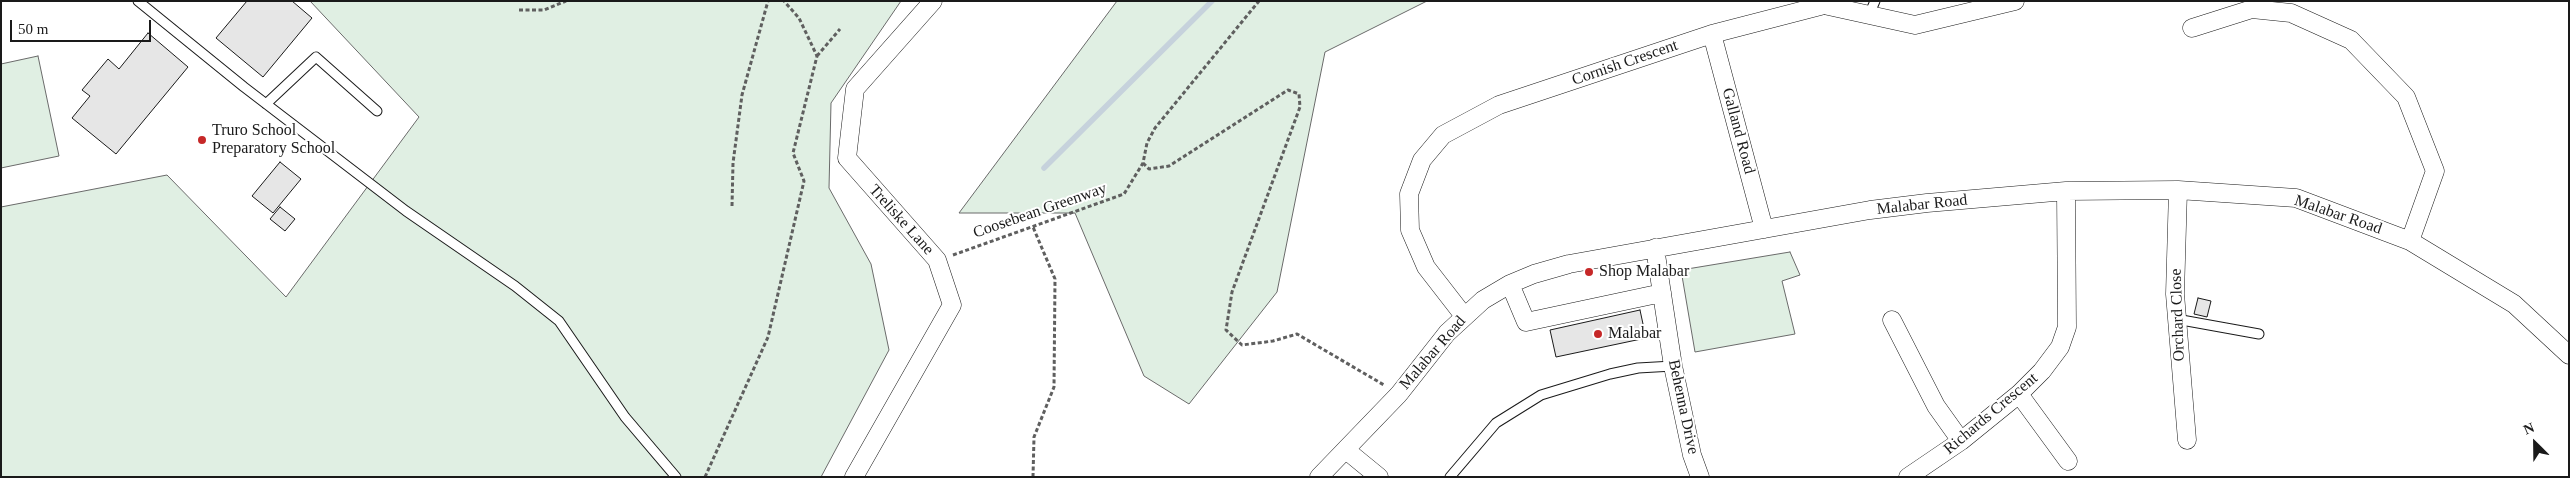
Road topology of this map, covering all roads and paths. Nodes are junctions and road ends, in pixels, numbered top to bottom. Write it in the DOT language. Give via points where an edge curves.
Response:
graph roads {
  1 [pos="138,1"];
  2 [pos="566,1"];
  3 [pos="768,1"];
  4 [pos="784,1"];
  5 [pos="933,1"];
  6 [pos="1259,1"];
  7 [pos="2015,1"];
  8 [pos="1872,8"];
  9 [pos="519,10"];
  10 [pos="2192,28"];
  11 [pos="840,29"];
  12 [pos="1712,34"];
  13 [pos="817,56"];
  14 [pos="266,104"];
  15 [pos="377,111"];
  16 [pos="1143,162"];
  17 [pos="2178,190"];
  18 [pos="2066,191"];
  19 [pos="732,206"];
  20 [pos="1033,227"];
  21 [pos="1764,229"];
  22 [pos="2410,241"];
  23 [pos="1655,248"];
  24 [pos="937,260"];
  25 [pos="1510,284"];
  26 [pos="1662,293"];
  27 [pos="1464,316"];
  28 [pos="2176,319"];
  29 [pos="1892,320"];
  30 [pos="2259,334"];
  31 [pos="2569,355"];
  32 [pos="1673,366"];
  33 [pos="1399,394"];
  34 [pos="2019,394"];
  35 [pos="2187,440"];
  36 [pos="1961,441"];
  37 [pos="1346,450"];
  38 [pos="2068,461"];
  39 [pos="676,477"];
  40 [pos="705,477"];
  41 [pos="854,477"];
  42 [pos="1033,477"];
  43 [pos="1319,477"];
  44 [pos="1380,477"];
  45 [pos="1450,477"];
  46 [pos="1700,477"];
  47 [pos="1908,477"];
  1 -- 14 [label="lane"];
  2 -- 9 [label="path" via="544,10"];
  3 -- 19 [label="path" via="742,95 733,163"];
  4 -- 13 [label="path" via="799,18"];
  5 -- 24 [label="street, Treliske Lane" via="855,90 847,158"];
  6 -- 16 [label="path, Coosebean Greenway" via="1154,128"];
  7 -- 8 [label="street, Cornish Crescent" via="1915,25"];
  8 -- 12 [label="street, Cornish Crescent" via="1824,5"];
  10 -- 22 [label="street" via="2252,9 2291,13 2351,40 2406,97 2435,171"];
  11 -- 13 [label="path"];
  12 -- 21 [label="street, Galland Road"];
  12 -- 27 [label="street, Cornish Crescent" via="1498,106 1443,134 1422,160 1409,194 1410,230 1426,267"];
  13 -- 40 [label="path" via="793,154 804,181 768,337"];
  14 -- 15 [label="lane" via="316,57"];
  14 -- 39 [label="lane" via="406,211 515,286 559,321 625,417"];
  16 -- 20 [label="path, Coosebean Greenway" via="1124,194"];
  16 -- 33 [label="path" via="1149,169 1169,166 1288,90 1299,94 1300,107 1232,292 1226,330 1242,345 1297,334"];
  17 -- 18 [label="street, Malabar Road"];
  17 -- 22 [label="street, Malabar Road" via="2296,198"];
  17 -- 28 [label="street, Orchard Close"];
  18 -- 21 [label="street, Malabar Road" via="1927,203"];
  18 -- 34 [label="street, Richards Crescent" via="2067,327 2060,347"];
  20 -- 24 [label="path, Coosebean Greenway"];
  20 -- 42 [label="path" via="1055,279 1054,387 1034,437"];
  21 -- 23 [label="street, Malabar Road"];
  22 -- 31 [label="street, Malabar Road" via="2514,304"];
  23 -- 25 [label="street, Malabar Road" via="1569,264"];
  23 -- 26 [label="street, Behenna Drive"];
  24 -- 41 [label="street, Treliske Lane" via="952,305"];
  25 -- 26 [label="street" via="1526,322"];
  25 -- 27 [label="street, Malabar Road"];
  26 -- 32 [label="street, Behenna Drive"];
  27 -- 33 [label="street, Malabar Road" via="1429,353"];
  28 -- 30 [label="lane"];
  28 -- 35 [label="street, Orchard Close"];
  29 -- 36 [label="street" via="1936,406"];
  32 -- 45 [label="lane" via="1620,372 1541,395 1496,423"];
  32 -- 46 [label="street, Behenna Drive" via="1692,455"];
  33 -- 37 [label="street, Malabar Road"];
  34 -- 36 [label="street, Richards Crescent"];
  34 -- 38 [label="street"];
  36 -- 47 [label="street, Richards Crescent"];
  37 -- 43 [label="street, Malabar Road"];
  37 -- 44 [label="street"];
}
